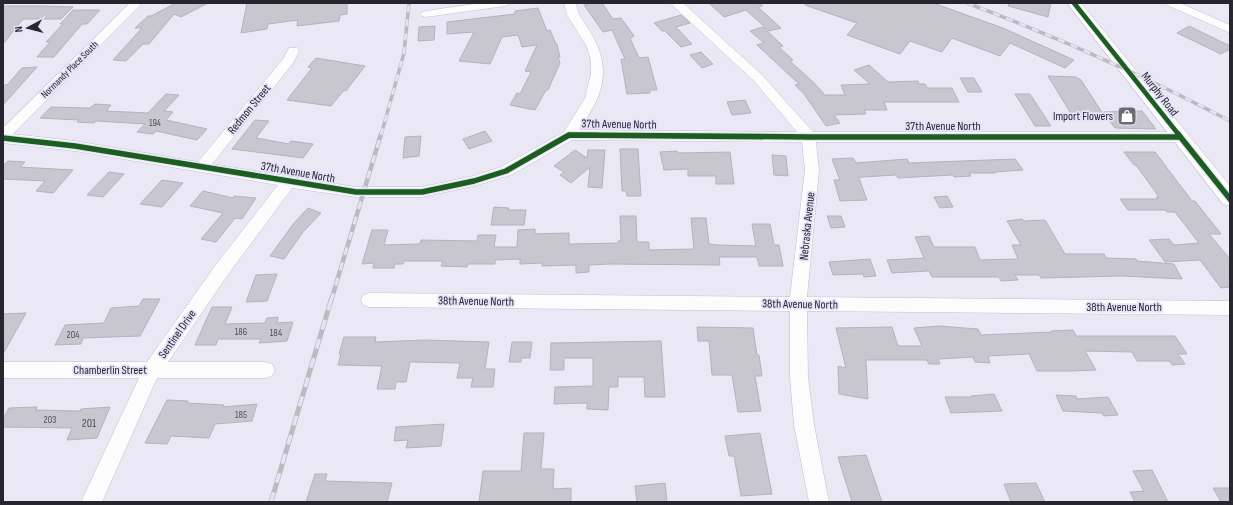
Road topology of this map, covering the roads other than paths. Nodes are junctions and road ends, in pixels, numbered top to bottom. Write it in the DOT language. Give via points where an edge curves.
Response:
graph roads {
  1 [pos="136,3"];
  2 [pos="505,3"];
  3 [pos="570,3"];
  4 [pos="676,3"];
  5 [pos="1074,3"];
  6 [pos="1171,3"];
  7 [pos="485,4"];
  8 [pos="426,14"];
  9 [pos="1230,29"];
  10 [pos="293,50"];
  11 [pos="569,134"];
  12 [pos="3,137"];
  13 [pos="809,137"];
  14 [pos="1180,137"];
  15 [pos="202,167"];
  16 [pos="289,181"];
  17 [pos="1230,199"];
  18 [pos="369,300"];
  19 [pos="798,304"];
  20 [pos="1230,308"];
  21 [pos="3,370"];
  22 [pos="152,370"];
  23 [pos="266,370"];
  24 [pos="91,502"];
  25 [pos="819,502"];
  1 -- 12 [label="street, Normandy Place South"];
  2 -- 7 [label="street"];
  3 -- 11 [label="street" via="573,17 593,47 597,79 594,95"];
  4 -- 13 [label="street" via="758,78"];
  5 -- 14 [label="main road, Murphy Road"];
  6 -- 9 [label="street"];
  7 -- 8 [label="street"];
  10 -- 15 [label="street, Redmon Street" via="289,60"];
  11 -- 13 [label="street, 37th Avenue North"];
  11 -- 16 [label="street, 37th Avenue North" via="506,171 422,192 356,192"];
  12 -- 15 [label="street, 37th Avenue North"];
  13 -- 14 [label="street, 37th Avenue North"];
  13 -- 19 [label="street, Nebraska Avenue" via="812,170"];
  14 -- 17 [label="main road, Murphy Road"];
  15 -- 16 [label="street, 37th Avenue North"];
  16 -- 22 [label="street, Sentinel Drive" via="221,271"];
  18 -- 19 [label="street, 38th Avenue North"];
  19 -- 20 [label="street, 38th Avenue North"];
  19 -- 25 [label="street, Nebraska Avenue" via="799,377 804,425"];
  21 -- 22 [label="street, Chamberlin Street"];
  22 -- 23 [label="street, Chamberlin Street"];
  22 -- 24 [label="street, Sentinel Drive"];
}
